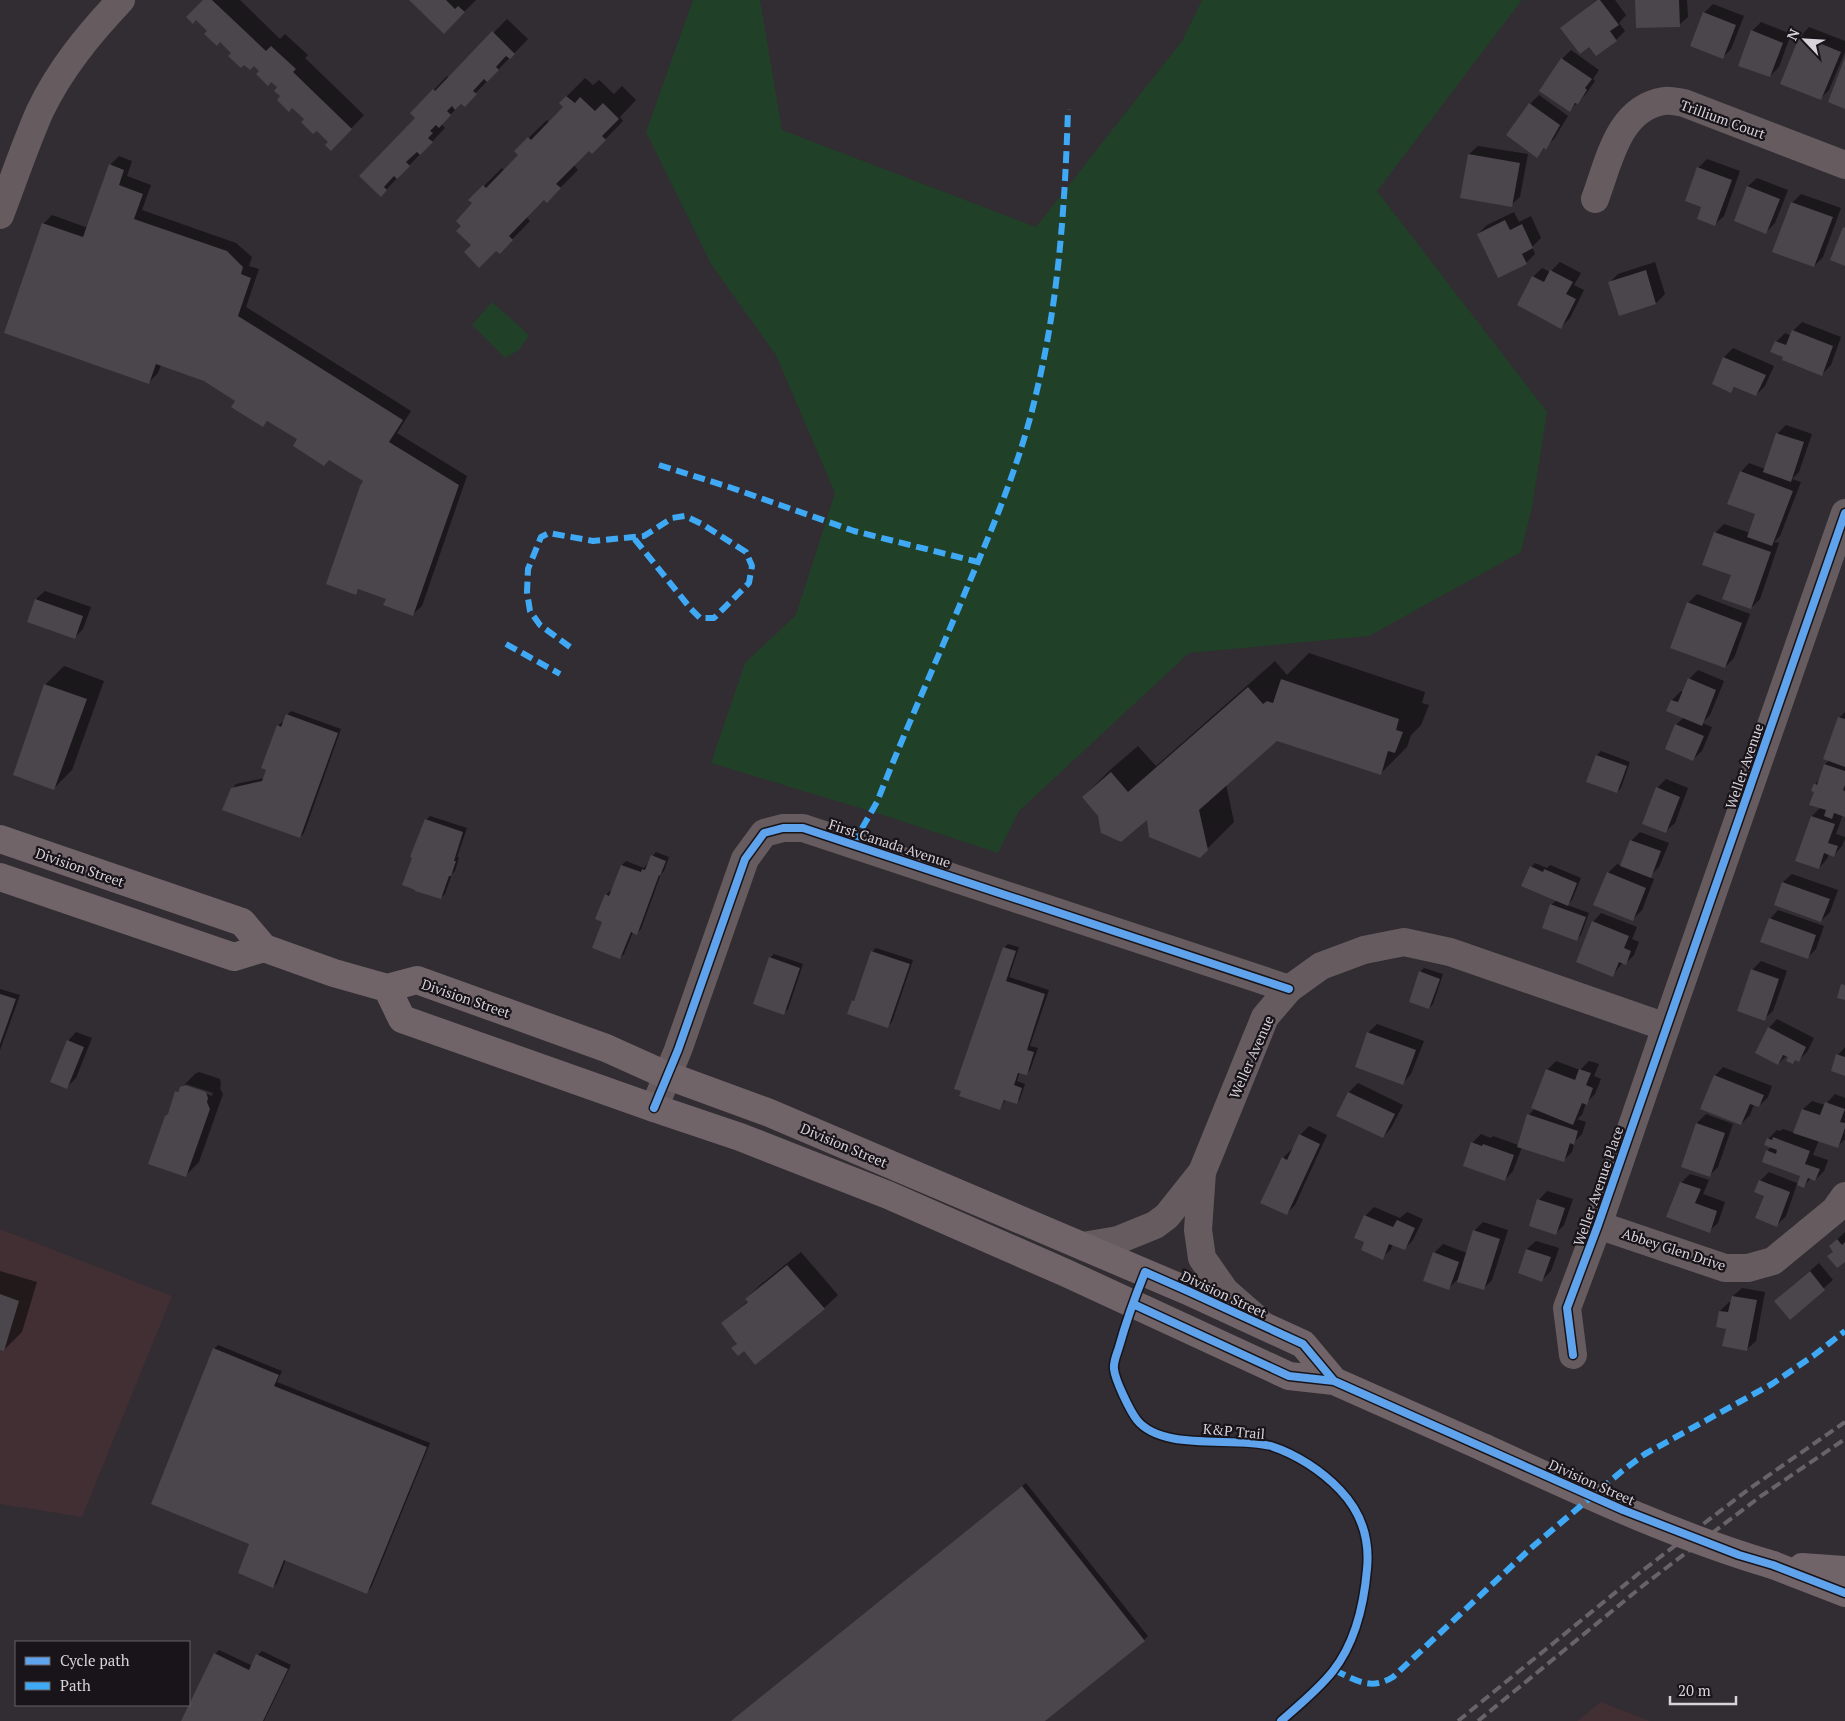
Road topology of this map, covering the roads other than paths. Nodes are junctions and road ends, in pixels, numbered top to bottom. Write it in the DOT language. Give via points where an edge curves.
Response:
graph roads {
  1 [pos="121,0"];
  2 [pos="1845,165"];
  3 [pos="1596,199"];
  4 [pos="0,215"];
  5 [pos="1845,513"];
  6 [pos="0,839"];
  7 [pos="0,877"];
  8 [pos="264,948"];
  9 [pos="387,988"];
  10 [pos="1289,989"];
  11 [pos="1666,1027"];
  12 [pos="666,1075"];
  13 [pos="654,1108"];
  14 [pos="1202,1172"];
  15 [pos="1845,1196"];
  16 [pos="1598,1224"];
  17 [pos="1083,1246"];
  18 [pos="1269,1330"];
  19 [pos="1573,1355"];
  20 [pos="1334,1381"];
  21 [pos="1773,1565"];
  22 [pos="1845,1570"];
  23 [pos="1845,1593"];
  1 -- 4 [label="street" via="74,54 40,111"];
  2 -- 3 [label="street, Trillium Court" via="1684,103 1666,101 1647,106 1630,117 1616,139"];
  5 -- 11 [label="street, Weller Avenue"];
  6 -- 8 [label="main road, Division Street" via="242,922"];
  7 -- 8 [label="main road" via="234,957"];
  8 -- 9 [label="main road"];
  9 -- 12 [label="main road, Division Street" via="417,980 606,1048"];
  9 -- 13 [label="main road, Division Street" via="402,1019"];
  10 -- 11 [label="street, Weller Avenue" via="1321,966 1364,950 1404,942 1450,952"];
  10 -- 12 [label="street, First Canada Avenue" via="803,828 783,828 764,833 744,859 678,1050"];
  10 -- 14 [label="street, Weller Avenue" via="1265,1017"];
  11 -- 16 [label="street, Weller Avenue Place"];
  12 -- 13 [label="street, First Canada Avenue"];
  12 -- 17 [label="main road, Division Street" via="767,1112"];
  13 -- 20 [label="main road, Division Street" via="725,1131 888,1195 1289,1376"];
  14 -- 17 [label="street, Weller Avenue" via="1167,1216 1155,1225 1118,1240"];
  14 -- 18 [label="street, Weller Avenue" via="1198,1230 1202,1258 1225,1291"];
  15 -- 16 [label="street, Abbey Glen Drive" via="1835,1210 1773,1261 1748,1268 1725,1268"];
  16 -- 19 [label="street, Weller Avenue Place" via="1567,1308"];
  17 -- 18 [label="main road, Division Street" via="1188,1290"];
  18 -- 20 [label="main road, Division Street" via="1303,1344"];
  20 -- 21 [label="main road, Division Street, bridge" via="1622,1510"];
  21 -- 22 [label="main road, Division Street"];
  21 -- 23 [label="main road, Division Street"];
}
